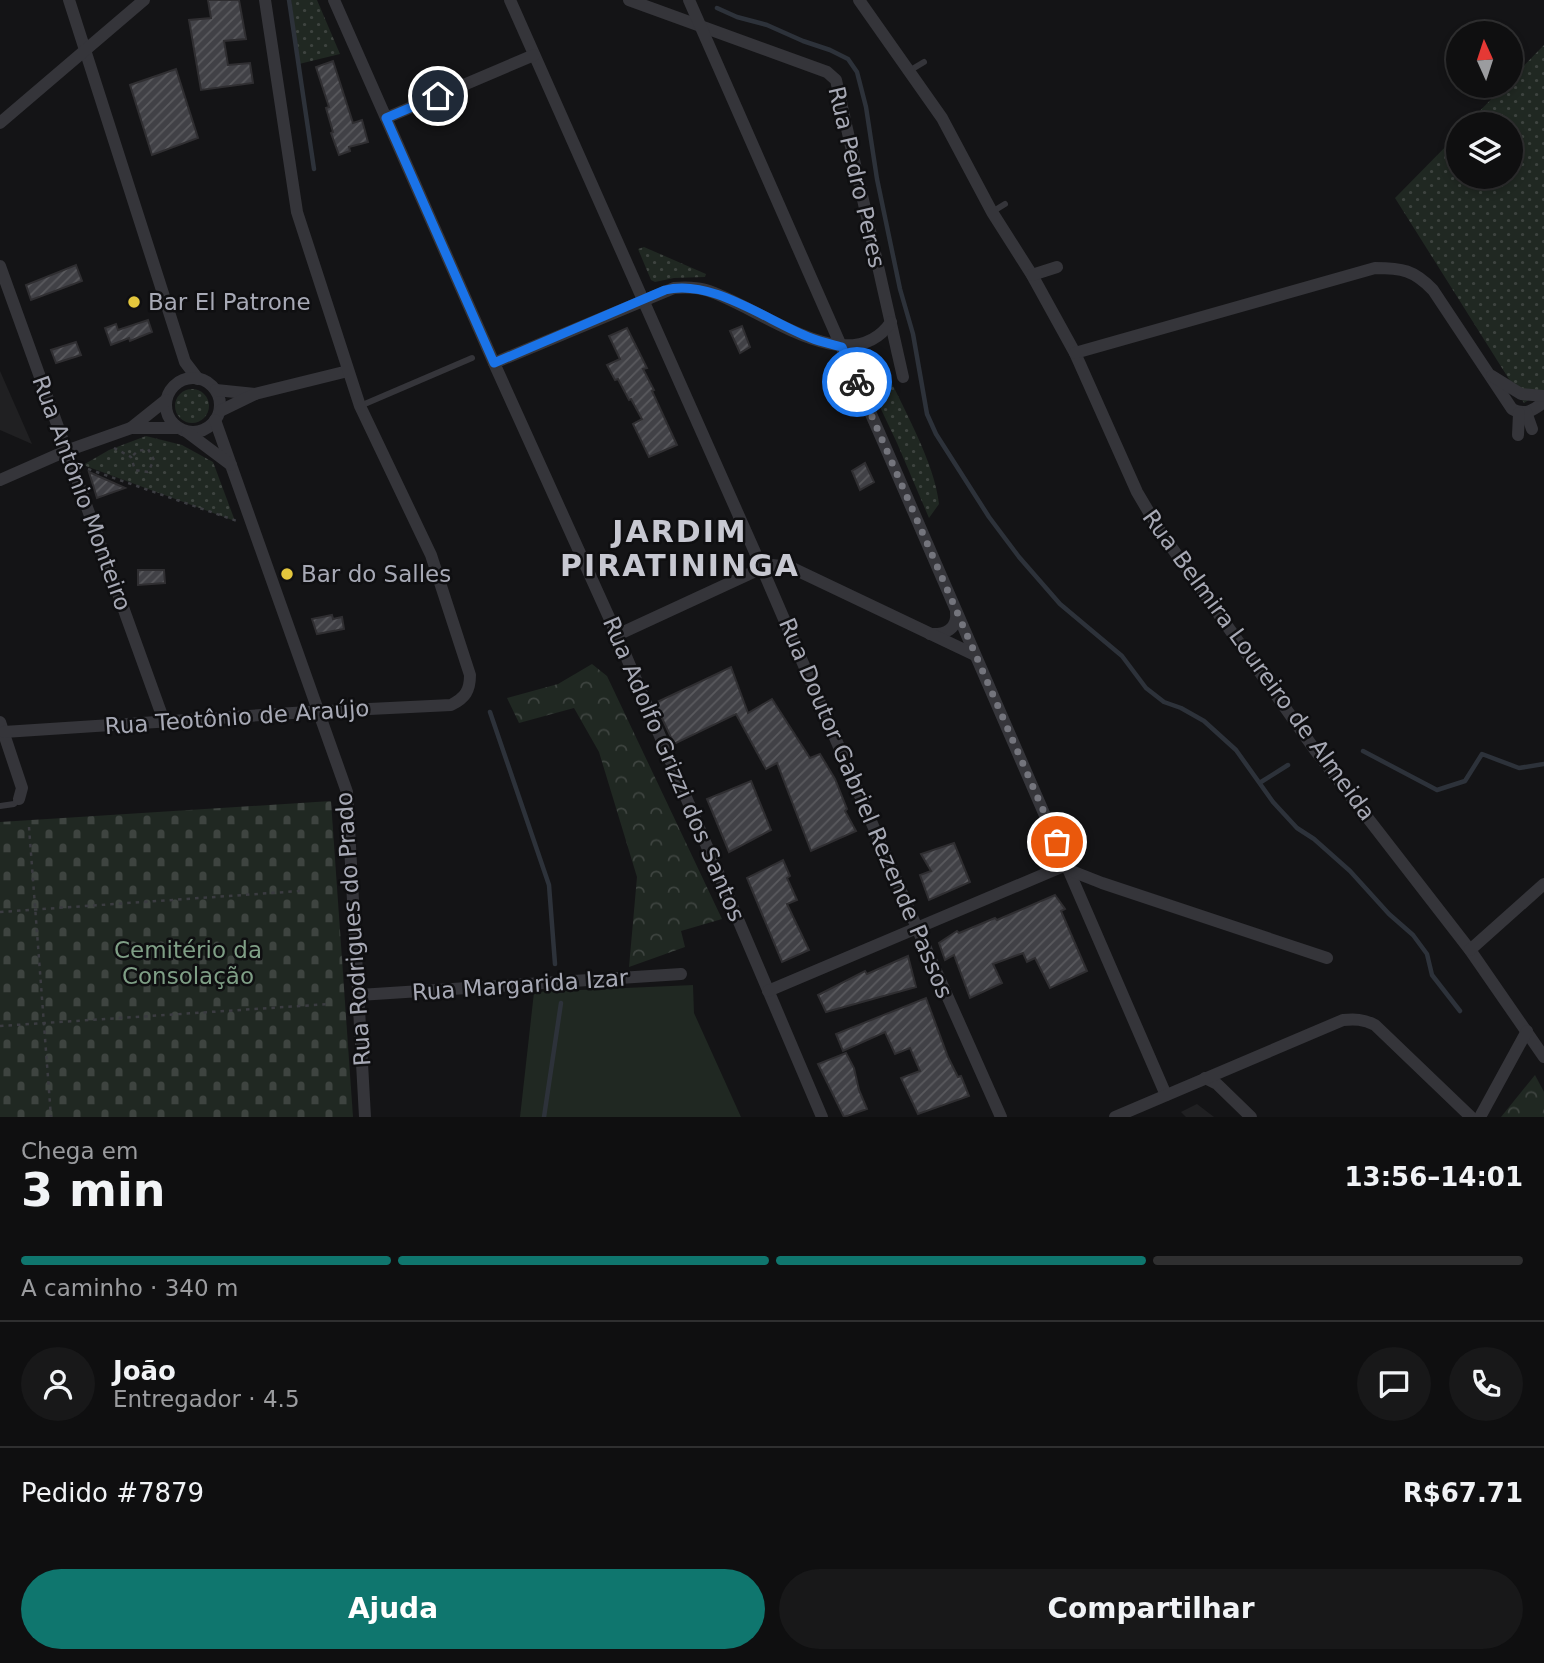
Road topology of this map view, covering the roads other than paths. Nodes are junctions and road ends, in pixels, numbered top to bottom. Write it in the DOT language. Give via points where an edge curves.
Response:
graph roads {
  1 [pos="69,0"];
  2 [pos="144,0"];
  3 [pos="265,0"];
  4 [pos="334,0"];
  5 [pos="510,0"];
  6 [pos="629,0"];
  7 [pos="689,0"];
  8 [pos="862,1"];
  9 [pos="699,24"];
  10 [pos="85,50"];
  11 [pos="534,55"];
  12 [pos="924,62"];
  13 [pos="909,71"];
  14 [pos="386,118"];
  15 [pos="0,123"];
  16 [pos="1005,204"];
  17 [pos="992,212"];
  18 [pos="0,266"];
  19 [pos="1057,267"];
  20 [pos="1032,275"];
  21 [pos="643,300"];
  22 [pos="891,322"];
  23 [pos="842,347"];
  24 [pos="1075,353"];
  25 [pos="472,358"];
  26 [pos="494,363"];
  27 [pos="348,371"];
  28 [pos="1488,374"];
  29 [pos="903,377"];
  30 [pos="198,379"];
  31 [pos="216,390"];
  32 [pos="256,394"];
  33 [pos="1544,396"];
  34 [pos="166,400"];
  35 [pos="1544,402"];
  36 [pos="360,406"];
  37 [pos="1523,413"];
  38 [pos="218,416"];
  39 [pos="131,428"];
  40 [pos="1532,429"];
  41 [pos="182,430"];
  42 [pos="1518,435"];
  43 [pos="68,457"];
  44 [pos="231,466"];
  45 [pos="0,480"];
  46 [pos="762,568"];
  47 [pos="956,608"];
  48 [pos="930,634"];
  49 [pos="618,635"];
  50 [pos="975,655"];
  51 [pos="319,711"];
  52 [pos="164,721"];
  53 [pos="2,727"];
  54 [pos="19,799"];
  55 [pos="0,806"];
  56 [pos="1068,868"];
  57 [pos="1101,883"];
  58 [pos="1544,884"];
  59 [pos="1083,902"];
  60 [pos="917,928"];
  61 [pos="1470,950"];
  62 [pos="1327,958"];
  63 [pos="681,974"];
  64 [pos="768,991"];
  65 [pos="359,995"];
  66 [pos="1527,1031"];
  67 [pos="1544,1056"];
  68 [pos="1205,1078"];
  69 [pos="1166,1095"];
  70 [pos="365,1117"];
  71 [pos="822,1117"];
  72 [pos="1001,1117"];
  73 [pos="1115,1117"];
  74 [pos="1251,1117"];
  75 [pos="1471,1117"];
  76 [pos="1480,1117"];
  1 -- 10 [label="street"];
  2 -- 10 [label="street"];
  3 -- 27 [label="street" via="297,212"];
  4 -- 14 [label="street, Rua Adolfo Grizzi dos Santos"];
  5 -- 11 [label="street, Rua Doutor Gabriel Rezende Passos"];
  6 -- 9 [label="street"];
  7 -- 9 [label="street"];
  8 -- 13 [label="street, Rua Belmira Loureiro de Almeida"];
  9 -- 22 [label="street, Rua Pedro Peres" via="827,72 836,80"];
  9 -- 23 [label="street"];
  10 -- 15 [label="street"];
  10 -- 30 [label="street" via="185,362"];
  11 -- 14 [label="street"];
  11 -- 21 [label="street, Rua Doutor Gabriel Rezende Passos"];
  12 -- 13 [label="lane"];
  13 -- 17 [label="street, Rua Belmira Loureiro de Almeida" via="942,118"];
  14 -- 26 [label="street, Rua Adolfo Grizzi dos Santos"];
  16 -- 17 [label="lane"];
  17 -- 20 [label="street, Rua Belmira Loureiro de Almeida"];
  18 -- 43 [label="street, Rua Antônio Monteiro"];
  19 -- 20 [label="street"];
  20 -- 24 [label="street, Rua Belmira Loureiro de Almeida"];
  21 -- 23 [label="street" via="674,288 704,290 812,339"];
  21 -- 26 [label="street"];
  21 -- 46 [label="street, Rua Doutor Gabriel Rezende Passos"];
  22 -- 23 [label="street" via="872,340"];
  22 -- 29 [label="street, Rua Pedro Peres"];
  23 -- 47 [label="street"];
  24 -- 28 [label="street" via="1375,268 1401,268 1421,277 1433,290"];
  24 -- 61 [label="street, Rua Belmira Loureiro de Almeida" via="1137,492 1160,531 1315,750"];
  25 -- 36 [label="lane"];
  26 -- 49 [label="street, Rua Adolfo Grizzi dos Santos"];
  27 -- 32 [label="street"];
  27 -- 36 [label="street"];
  28 -- 33 [label="street" via="1521,394"];
  28 -- 37 [label="street" via="1512,409"];
  30 -- 31 [label="street"];
  30 -- 34 [label="street" via="177,383"];
  31 -- 32 [label="street"];
  31 -- 38 [label="street"];
  32 -- 38 [label="street"];
  34 -- 39 [label="street"];
  34 -- 41 [label="street" via="170,420"];
  35 -- 37 [label="street"];
  36 -- 51 [label="street, Rua Teotônio de Araújo" via="431,555 470,685 467,694 451,705"];
  37 -- 40 [label="street"];
  37 -- 42 [label="street"];
  38 -- 41 [label="street" via="198,432"];
  38 -- 44 [label="street, Rua Rodrigues do Prado"];
  39 -- 41 [label="street"];
  39 -- 43 [label="street"];
  41 -- 44 [label="street"];
  43 -- 45 [label="street"];
  43 -- 52 [label="street, Rua Antônio Monteiro"];
  44 -- 51 [label="street, Rua Rodrigues do Prado"];
  46 -- 48 [label="street" via="790,567"];
  46 -- 49 [label="street"];
  46 -- 60 [label="street, Rua Doutor Gabriel Rezende Passos"];
  47 -- 48 [label="street" via="954,627"];
  47 -- 50 [label="street"];
  48 -- 50 [label="street"];
  49 -- 64 [label="street, Rua Adolfo Grizzi dos Santos"];
  50 -- 56 [label="street"];
  51 -- 52 [label="street, Rua Teotônio de Araújo"];
  51 -- 65 [label="street, Rua Rodrigues do Prado" via="347,792"];
  52 -- 53 [label="street, Rua Teotônio de Araújo"];
  53 -- 54 [label="street" via="22,788"];
  54 -- 55 [label="lane"];
  56 -- 57 [label="street"];
  56 -- 59 [label="street"];
  56 -- 60 [label="street"];
  57 -- 59 [label="street" via="1089,887"];
  57 -- 62 [label="street"];
  58 -- 61 [label="street"];
  59 -- 69 [label="street"];
  60 -- 64 [label="street"];
  60 -- 72 [label="street, Rua Doutor Gabriel Rezende Passos"];
  61 -- 66 [label="street, Rua Belmira Loureiro de Almeida"];
  63 -- 65 [label="street, Rua Margarida Izar"];
  64 -- 71 [label="street, Rua Adolfo Grizzi dos Santos"];
  65 -- 70 [label="street, Rua Rodrigues do Prado"];
  66 -- 67 [label="street, Rua Belmira Loureiro de Almeida"];
  66 -- 76 [label="street"];
  68 -- 69 [label="street"];
  68 -- 74 [label="street"];
  68 -- 75 [label="street" via="1343,1020 1364,1020"];
  69 -- 73 [label="street"];
}
